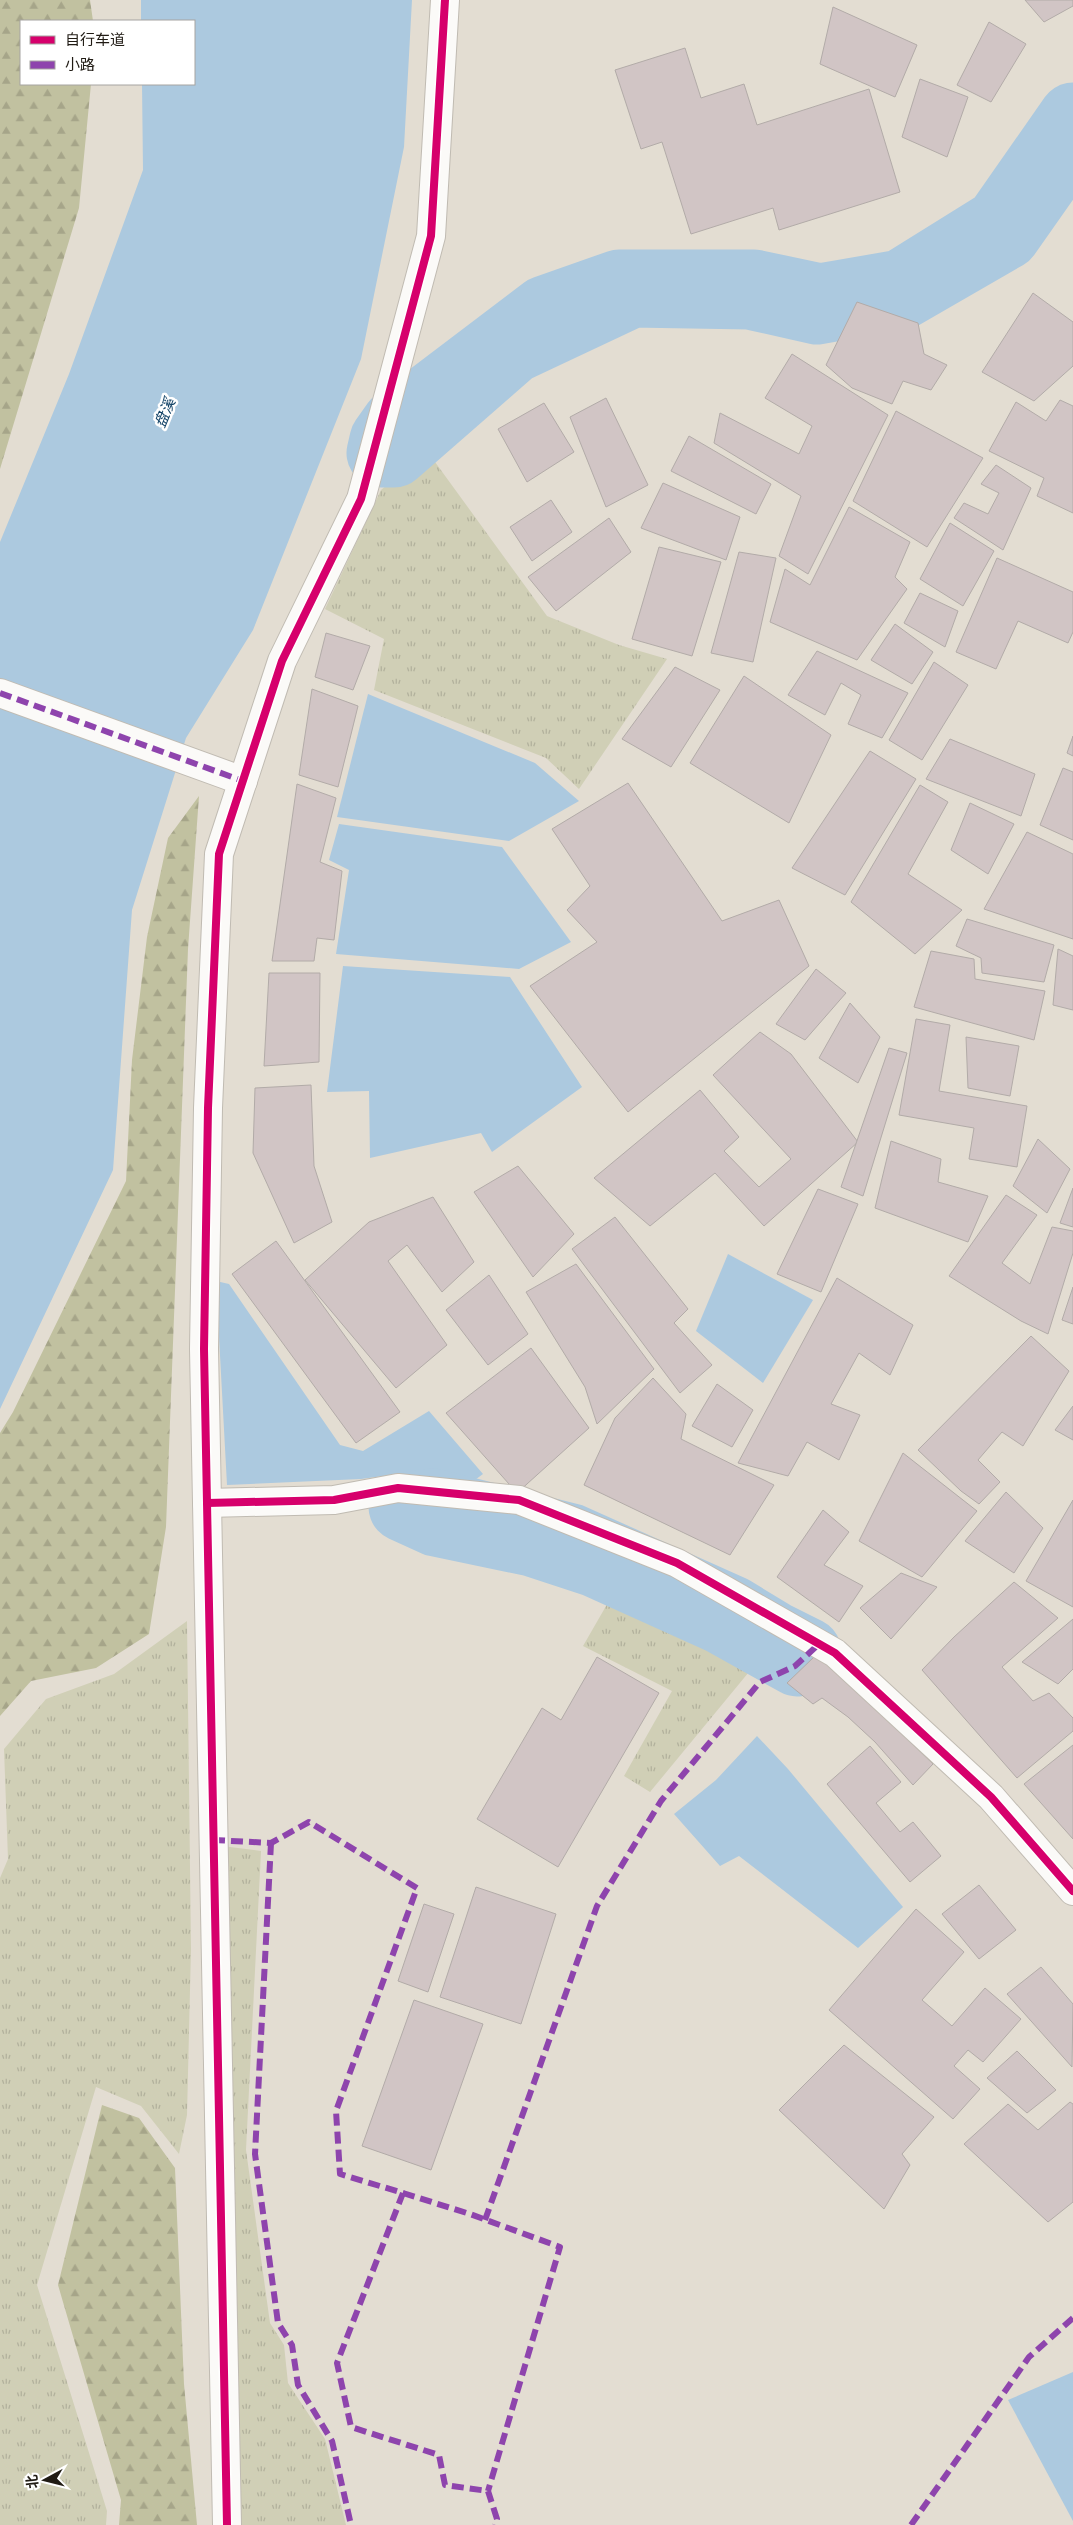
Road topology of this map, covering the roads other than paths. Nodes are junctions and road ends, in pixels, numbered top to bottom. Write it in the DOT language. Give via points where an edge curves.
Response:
graph roads {
  1 [pos="445,0"];
  2 [pos="0,693"];
  3 [pos="243,781"];
  4 [pos="207,1503"];
  5 [pos="1073,1891"];
  6 [pos="227,2525"];
  1 -- 3 [label="street" via="430,236 361,499 282,661"];
  2 -- 3 [label="street"];
  3 -- 4 [label="street" via="218,864 208,1108 204,1349"];
  4 -- 5 [label="street" via="334,1500 398,1488 519,1500 677,1563 835,1653 991,1797"];
  4 -- 6 [label="street"];
}
